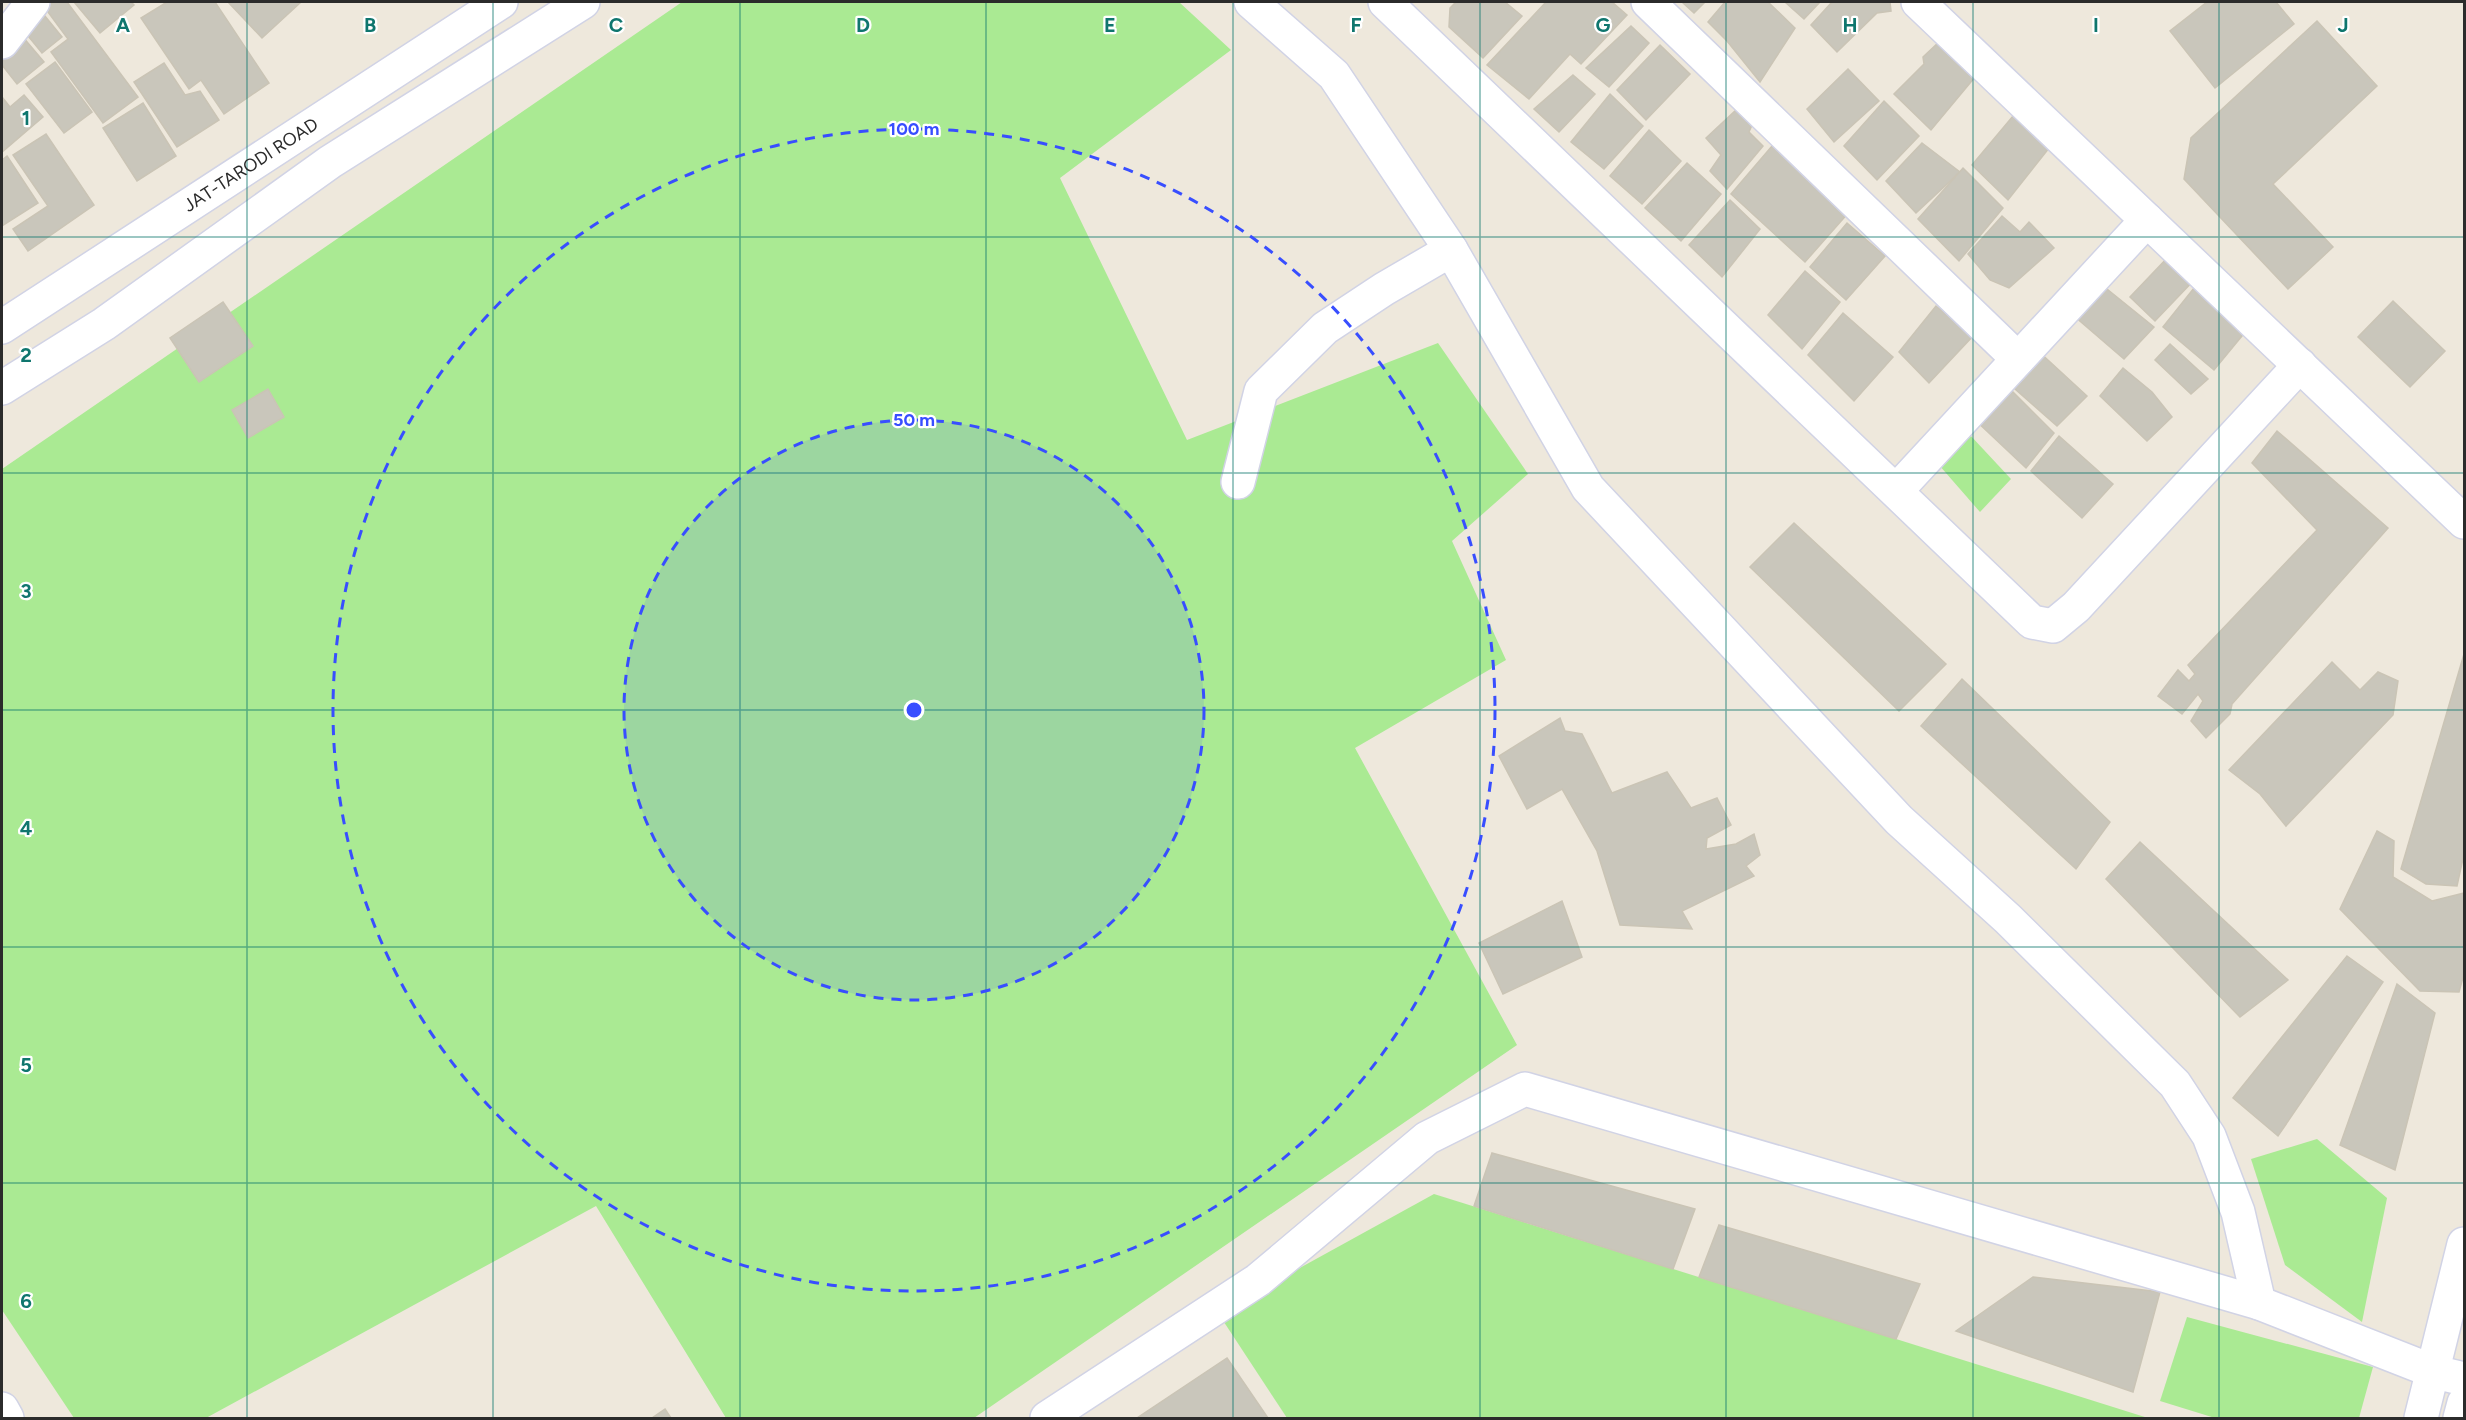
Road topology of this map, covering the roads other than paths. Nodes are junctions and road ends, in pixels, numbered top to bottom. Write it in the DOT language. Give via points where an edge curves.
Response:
graph roads {
  1 [pos="33,2"];
  2 [pos="501,2"];
  3 [pos="583,2"];
  4 [pos="1251,2"];
  5 [pos="1388,2"];
  6 [pos="1648,2"];
  7 [pos="1918,2"];
  8 [pos="2,42"];
  9 [pos="2147,220"];
  10 [pos="1451,250"];
  11 [pos="2,327"];
  12 [pos="2018,359"];
  13 [pos="2300,365"];
  14 [pos="2,388"];
  15 [pos="1238,482"];
  16 [pos="1897,490"];
  17 [pos="2464,522"];
  18 [pos="2464,1244"];
  19 [pos="2460,1282"];
  20 [pos="2259,1303"];
  21 [pos="2450,1375"];
  22 [pos="2464,1403"];
  23 [pos="2,1409"];
  24 [pos="7,1419"];
  25 [pos="1047,1419"];
  26 [pos="2421,1419"];
  27 [pos="2460,1419"];
  1 -- 8 [label="street"];
  2 -- 11 [label="street, JAT-TARODI ROAD"];
  3 -- 14 [label="street" via="330,162 113,317"];
  4 -- 10 [label="street" via="1335,75"];
  5 -- 16 [label="street"];
  6 -- 12 [label="street"];
  7 -- 9 [label="street"];
  9 -- 12 [label="street"];
  9 -- 13 [label="street"];
  10 -- 15 [label="street" via="1325,328 1261,391"];
  10 -- 20 [label="street" via="1588,488 1899,820 2008,919 2175,1084 2209,1136 2238,1212"];
  12 -- 16 [label="street"];
  13 -- 16 [label="street" via="2076,607 2053,627 2032,622"];
  13 -- 17 [label="street"];
  18 -- 19 [label="street"];
  19 -- 21 [label="street"];
  20 -- 21 [label="street"];
  20 -- 25 [label="street" via="1525,1089 1427,1138 1258,1280"];
  21 -- 26 [label="street"];
  22 -- 27 [label="street"];
  23 -- 24 [label="street"];
}
